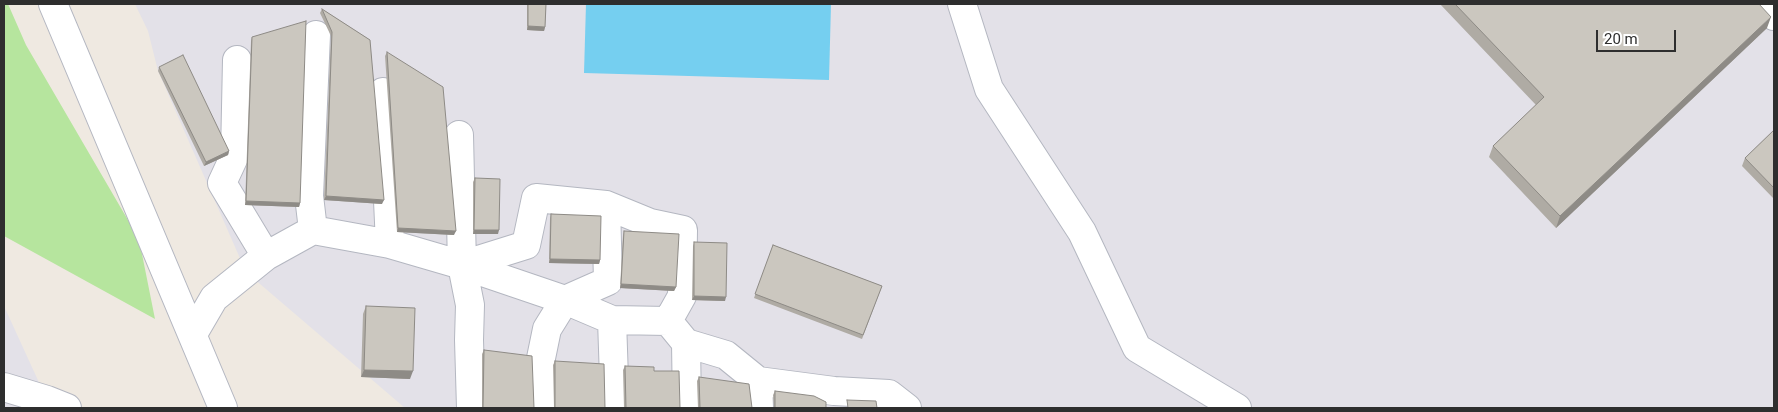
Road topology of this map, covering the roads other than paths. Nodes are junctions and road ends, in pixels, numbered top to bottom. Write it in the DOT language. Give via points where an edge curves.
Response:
graph roads {
  1 [pos="53,4"];
  2 [pos="962,4"];
  3 [pos="1763,4"];
  4 [pos="1774,16"];
  5 [pos="316,35"];
  6 [pos="237,60"];
  7 [pos="383,92"];
  8 [pos="459,135"];
  9 [pos="606,205"];
  10 [pos="313,230"];
  11 [pos="390,244"];
  12 [pos="266,256"];
  13 [pos="462,265"];
  14 [pos="565,300"];
  15 [pos="612,320"];
  16 [pos="668,321"];
  17 [pos="193,334"];
  18 [pos="686,343"];
  19 [pos="758,381"];
  20 [pos="4,388"];
  21 [pos="834,400"];
  22 [pos="67,408"];
  23 [pos="223,408"];
  24 [pos="471,408"];
  25 [pos="541,408"];
  26 [pos="615,408"];
  27 [pos="687,408"];
  28 [pos="759,408"];
  29 [pos="906,408"];
  30 [pos="1237,408"];
  1 -- 17 [label="lane"];
  2 -- 30 [label="lane" via="989,89 1082,232 1136,348"];
  3 -- 4 [label="lane"];
  5 -- 10 [label="lane" via="309,196"];
  6 -- 12 [label="lane" via="235,155 222,183"];
  7 -- 11 [label="lane"];
  8 -- 13 [label="lane"];
  9 -- 13 [label="lane" via="536,198 526,245"];
  9 -- 14 [label="lane" via="608,281"];
  9 -- 16 [label="lane" via="650,223 683,230 682,296"];
  10 -- 11 [label="lane"];
  10 -- 12 [label="lane"];
  11 -- 13 [label="lane"];
  12 -- 17 [label="lane" via="214,298"];
  13 -- 14 [label="lane"];
  13 -- 24 [label="lane" via="470,305"];
  14 -- 15 [label="lane"];
  14 -- 25 [label="lane" via="547,329 540,363"];
  15 -- 16 [label="lane"];
  15 -- 26 [label="lane"];
  16 -- 18 [label="lane"];
  17 -- 23 [label="lane"];
  18 -- 19 [label="lane" via="726,355"];
  18 -- 27 [label="lane"];
  19 -- 21 [label="lane"];
  19 -- 28 [label="lane"];
  20 -- 22 [label="lane"];
  21 -- 29 [label="lane" via="890,394"];
}
